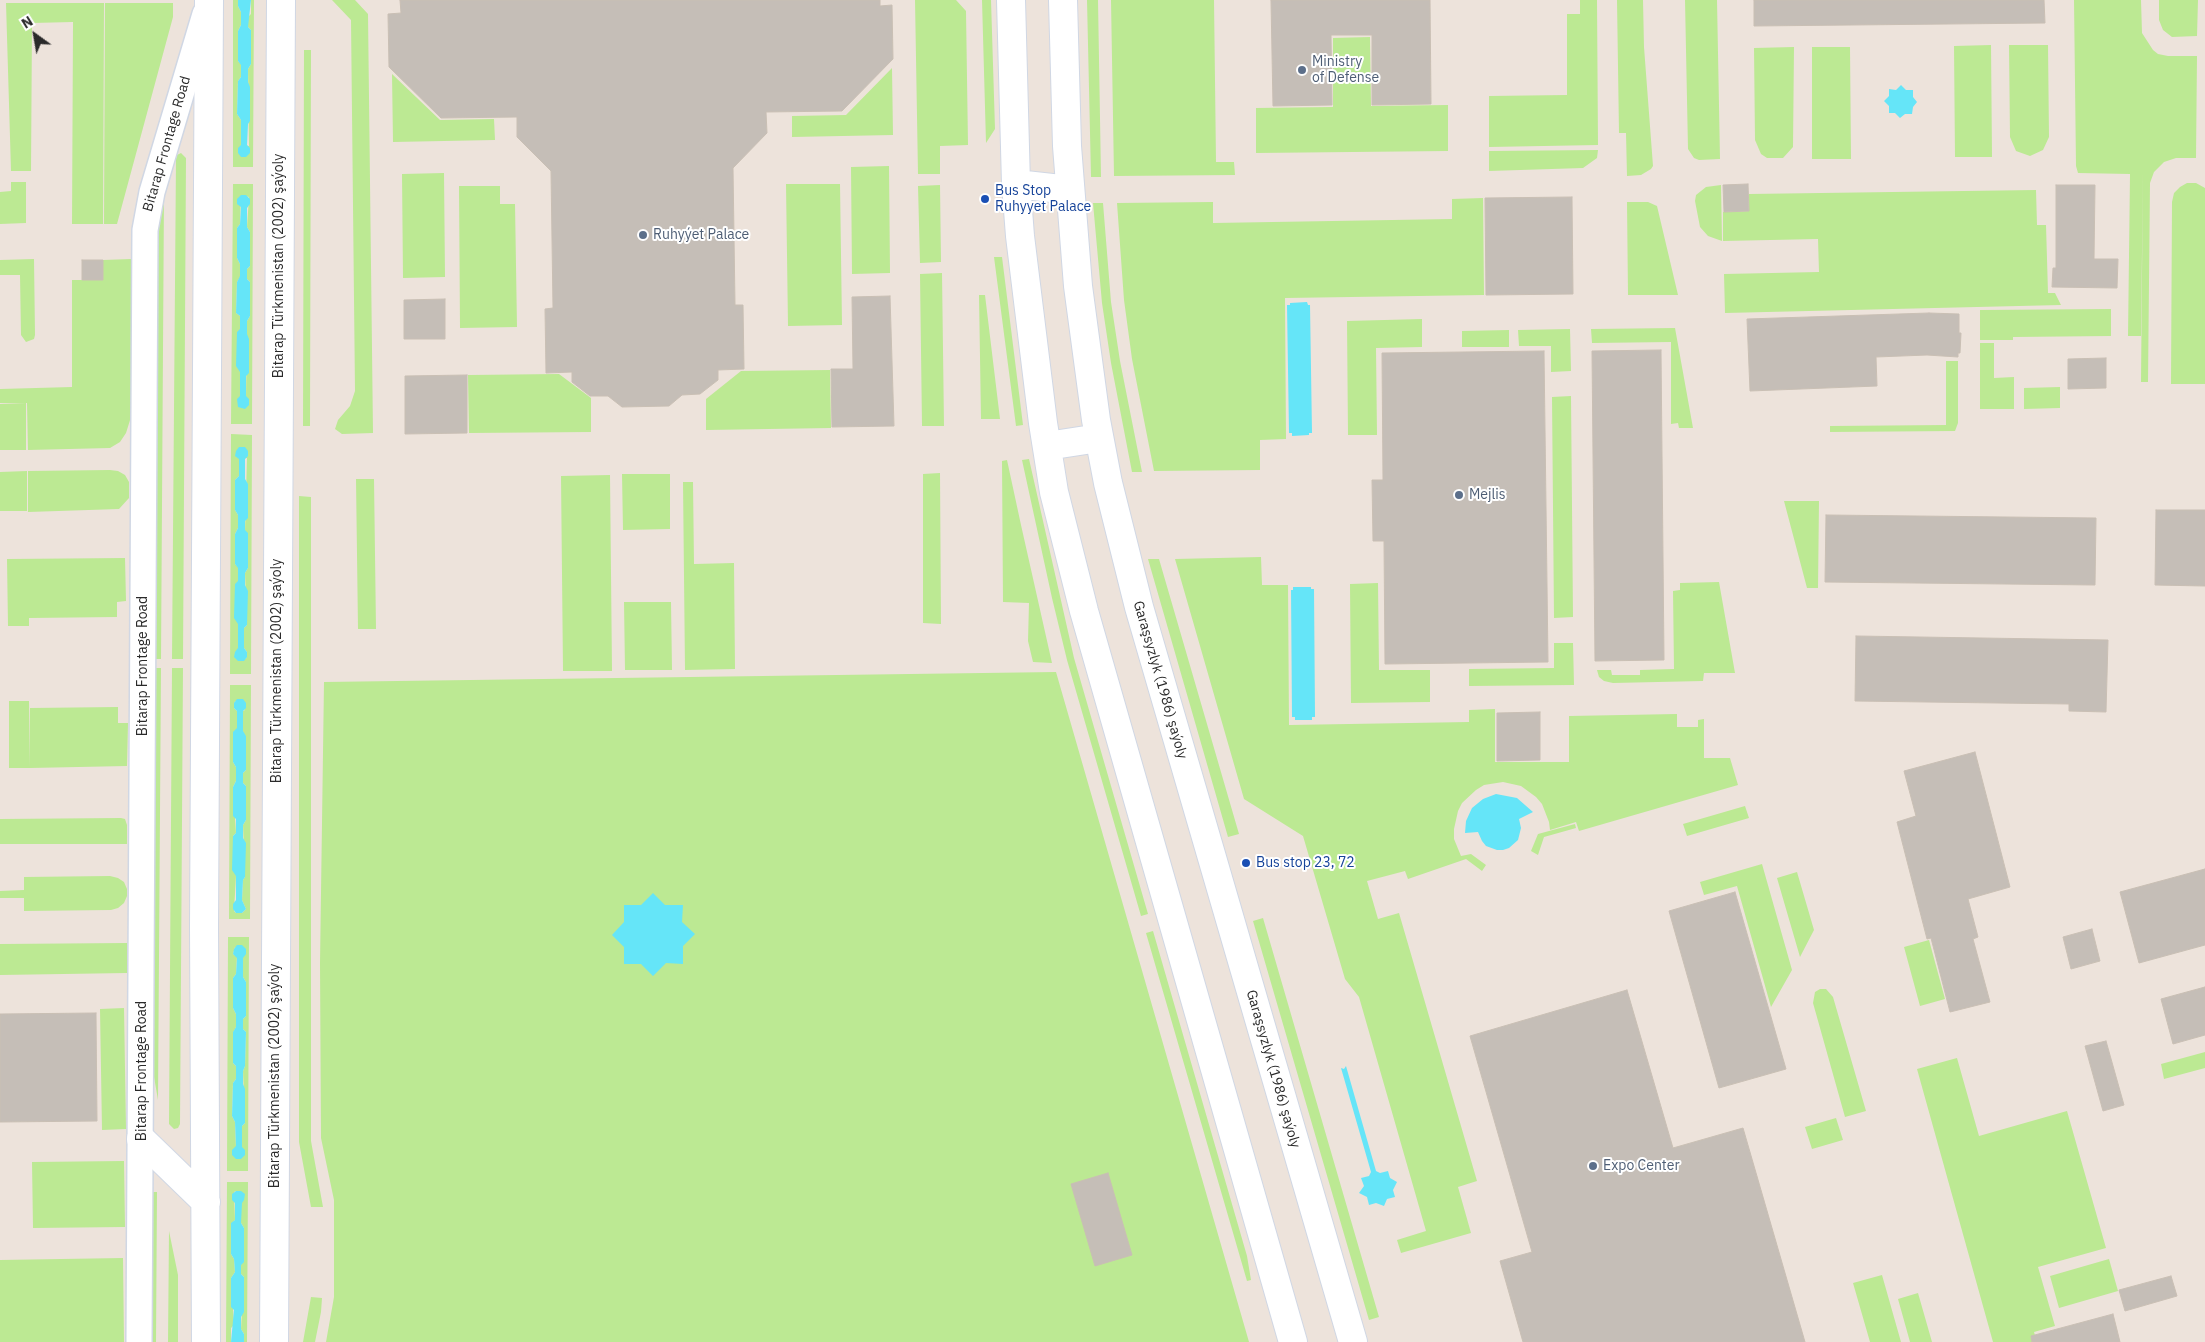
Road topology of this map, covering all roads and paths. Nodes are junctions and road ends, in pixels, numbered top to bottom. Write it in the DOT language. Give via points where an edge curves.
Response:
graph roads {
  1 [pos="209,0"];
  2 [pos="281,0"];
  3 [pos="1011,0"];
  4 [pos="1062,0"];
  5 [pos="1016,184"];
  6 [pos="1070,190"];
  7 [pos="1099,438"];
  8 [pos="1047,446"];
  9 [pos="141,1139"];
  10 [pos="206,1202"];
  11 [pos="140,1342"];
  12 [pos="206,1342"];
  13 [pos="274,1342"];
  14 [pos="1293,1342"];
  15 [pos="1352,1342"];
  1 -- 9 [label="street, Bitarap Frontage Road" via="152,192 145,230"];
  1 -- 10 [label="main road" via="204,927"];
  2 -- 13 [label="main road, Bitarap Türkmenistan (2002) şaýoly"];
  3 -- 5 [label="main road"];
  4 -- 6 [label="main road, Garaşsyzlyk (1986) şaýoly"];
  5 -- 6 [label="main road"];
  5 -- 8 [label="main road"];
  6 -- 7 [label="main road, Garaşsyzlyk (1986) şaýoly" via="1078,286"];
  7 -- 8 [label="main road"];
  7 -- 15 [label="main road, Garaşsyzlyk (1986) şaýoly" via="1139,607"];
  8 -- 14 [label="main road" via="1054,492 1084,611"];
  9 -- 10 [label="main road"];
  9 -- 11 [label="street, Bitarap Frontage Road"];
  10 -- 12 [label="main road"];
}
